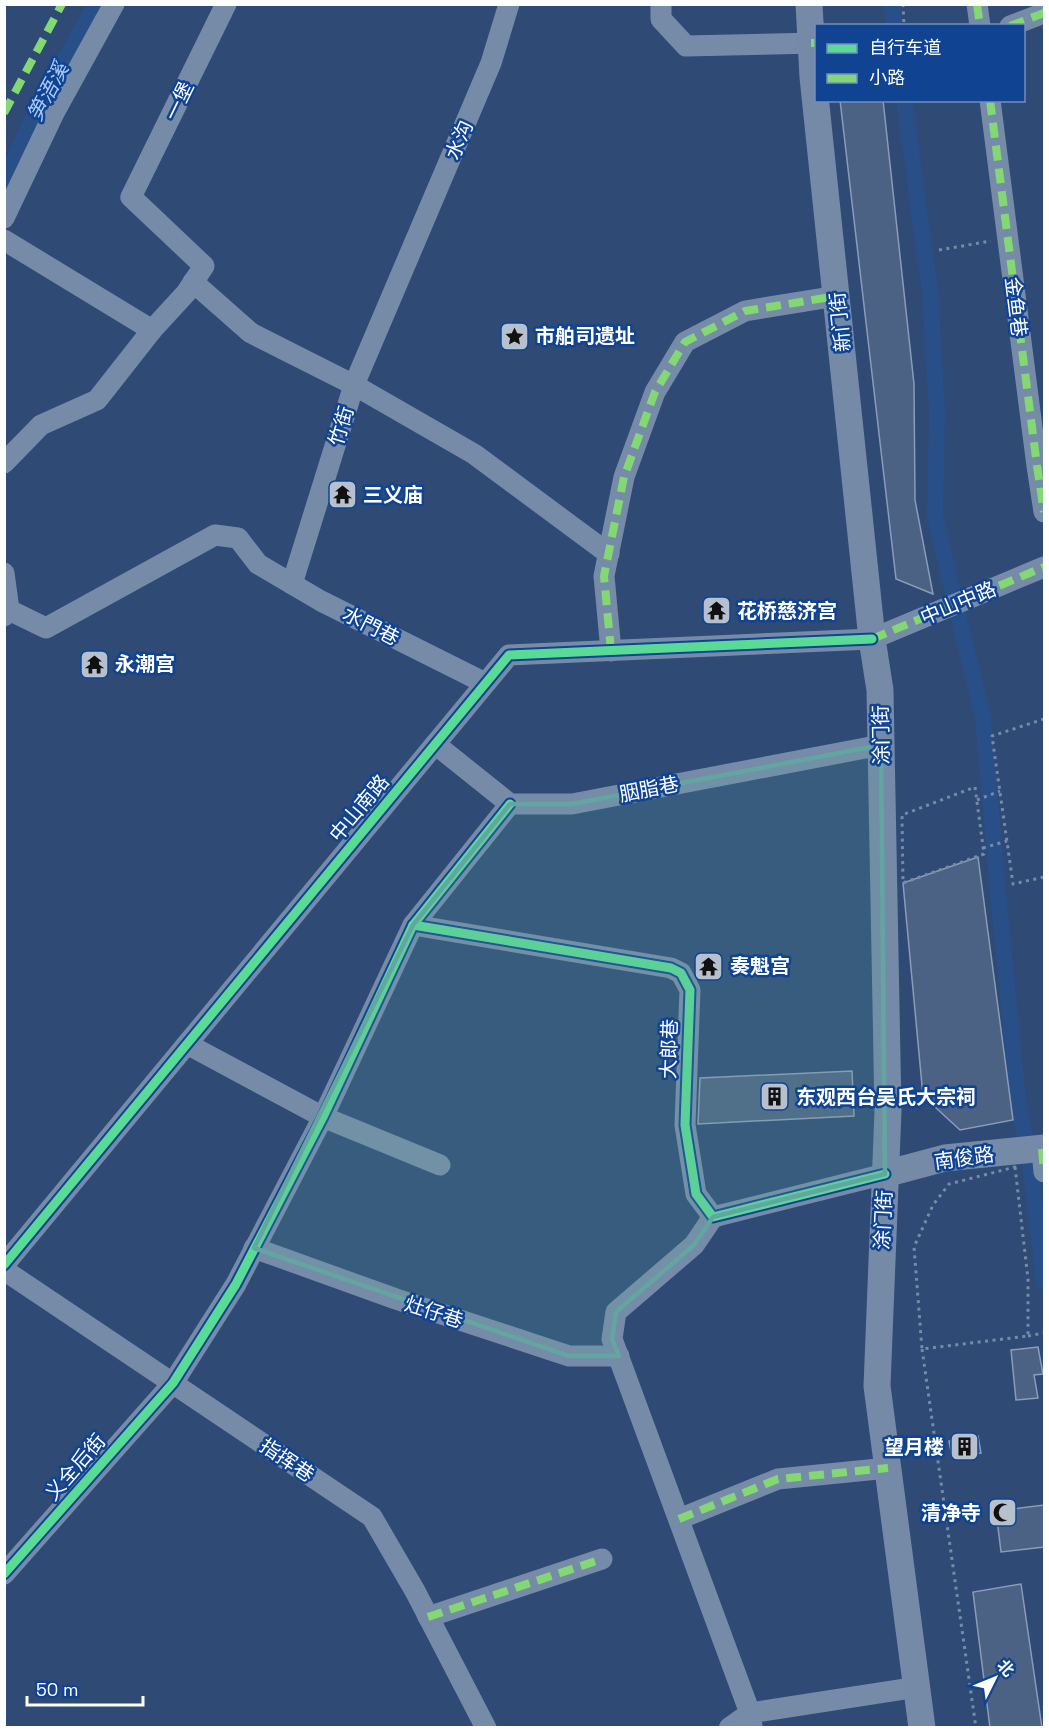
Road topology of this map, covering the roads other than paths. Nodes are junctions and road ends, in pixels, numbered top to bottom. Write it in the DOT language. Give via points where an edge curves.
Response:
graph roads {
  1 [pos="114,4"];
  2 [pos="226,4"];
  3 [pos="509,4"];
  4 [pos="661,4"];
  5 [pos="809,4"];
  6 [pos="977,4"];
  7 [pos="1044,13"];
  8 [pos="980,24"];
  9 [pos="1015,24"];
  10 [pos="814,43"];
  11 [pos="815,95"];
  12 [pos="816,102"];
  13 [pos="990,102"];
  14 [pos="4,218"];
  15 [pos="4,240"];
  16 [pos="402,273"];
  17 [pos="193,282"];
  18 [pos="837,296"];
  19 [pos="152,330"];
  20 [pos="354,385"];
  21 [pos="4,462"];
  22 [pos="1044,512"];
  23 [pos="609,554"];
  24 [pos="1044,567"];
  25 [pos="4,573"];
  26 [pos="292,584"];
  27 [pos="7,613"];
  28 [pos="872,639"];
  29 [pos="611,651"];
  30 [pos="485,683"];
  31 [pos="435,744"];
  32 [pos="881,745"];
  33 [pos="510,804"];
  34 [pos="413,925"];
  35 [pos="187,1044"];
  36 [pos="322,1117"];
  37 [pos="1044,1156"];
  38 [pos="440,1166"];
  39 [pos="885,1174"];
  40 [pos="713,1217"];
  41 [pos="254,1248"];
  42 [pos="4,1265"];
  43 [pos="4,1270"];
  44 [pos="619,1356"];
  45 [pos="173,1383"];
  46 [pos="888,1468"];
  47 [pos="679,1519"];
  48 [pos="602,1559"];
  49 [pos="4,1574"];
  50 [pos="428,1617"];
  51 [pos="917,1687"];
  52 [pos="752,1720"];
  53 [pos="486,1728"];
  54 [pos="729,1728"];
  55 [pos="922,1728"];
  1 -- 14 [label="street" via="54,113"];
  2 -- 17 [label="street, 一堡" via="131,197 204,266"];
  3 -- 16 [label="street, 水沟" via="491,63"];
  4 -- 10 [label="street" via="661,19 686,45"];
  5 -- 10 [label="main road, 新门街"];
  6 -- 8 [label="street"];
  7 -- 9 [label="street"];
  10 -- 11 [label="main road, 新门街"];
  12 -- 18 [label="main road, 新门街"];
  13 -- 22 [label="street, 金鱼巷"];
  15 -- 19 [label="street"];
  16 -- 20 [label="street, 竹街"];
  17 -- 19 [label="street"];
  17 -- 20 [label="street" via="251,333"];
  18 -- 23 [label="street" via="745,311 685,342 655,392 624,477"];
  18 -- 28 [label="main road, 新门街"];
  19 -- 21 [label="street" via="97,400 41,425"];
  20 -- 23 [label="street" via="474,454"];
  20 -- 26 [label="street, 竹街"];
  23 -- 29 [label="street" via="604,576"];
  24 -- 28 [label="street, 中山中路"];
  25 -- 27 [label="street"];
  26 -- 27 [label="street, 水門巷" via="258,564 238,538 215,535 46,628"];
  26 -- 30 [label="street, 水門巷"];
  28 -- 29 [label="street, 中山南路"];
  28 -- 32 [label="main road, 涂门街" via="880,690"];
  29 -- 30 [label="street, 中山南路" via="509,655"];
  30 -- 31 [label="street, 中山南路"];
  31 -- 33 [label="street"];
  31 -- 35 [label="street, 中山南路"];
  32 -- 33 [label="street, 胭脂巷" via="572,804"];
  32 -- 39 [label="main road, 涂门街" via="888,1111"];
  33 -- 34 [label="street, 义全后街"];
  34 -- 36 [label="street, 义全后街"];
  34 -- 40 [label="street, 大郎巷" via="671,968 681,974 690,990 685,1125 696,1194"];
  35 -- 36 [label="street"];
  35 -- 42 [label="street, 中山南路"];
  36 -- 38 [label="street"];
  36 -- 41 [label="street, 义全后街"];
  37 -- 39 [label="main road, 南俊路" via="945,1158"];
  39 -- 40 [label="street"];
  39 -- 46 [label="main road, 涂门街" via="876,1386"];
  40 -- 44 [label="street" via="694,1245 616,1312 612,1340"];
  41 -- 44 [label="street, 灶仔巷" via="569,1356"];
  41 -- 45 [label="street, 义全后街" via="236,1284"];
  43 -- 45 [label="street, 指挥巷"];
  44 -- 47 [label="street"];
  45 -- 49 [label="street, 义全后街"];
  45 -- 50 [label="street, 指挥巷" via="372,1517"];
  46 -- 47 [label="street" via="778,1479"];
  46 -- 51 [label="main road, 涂门街"];
  47 -- 52 [label="street"];
  48 -- 50 [label="street"];
  50 -- 53 [label="street, 指挥巷"];
  51 -- 52 [label="street"];
  51 -- 55 [label="main road, 涂门街"];
  52 -- 54 [label="street"];
}
